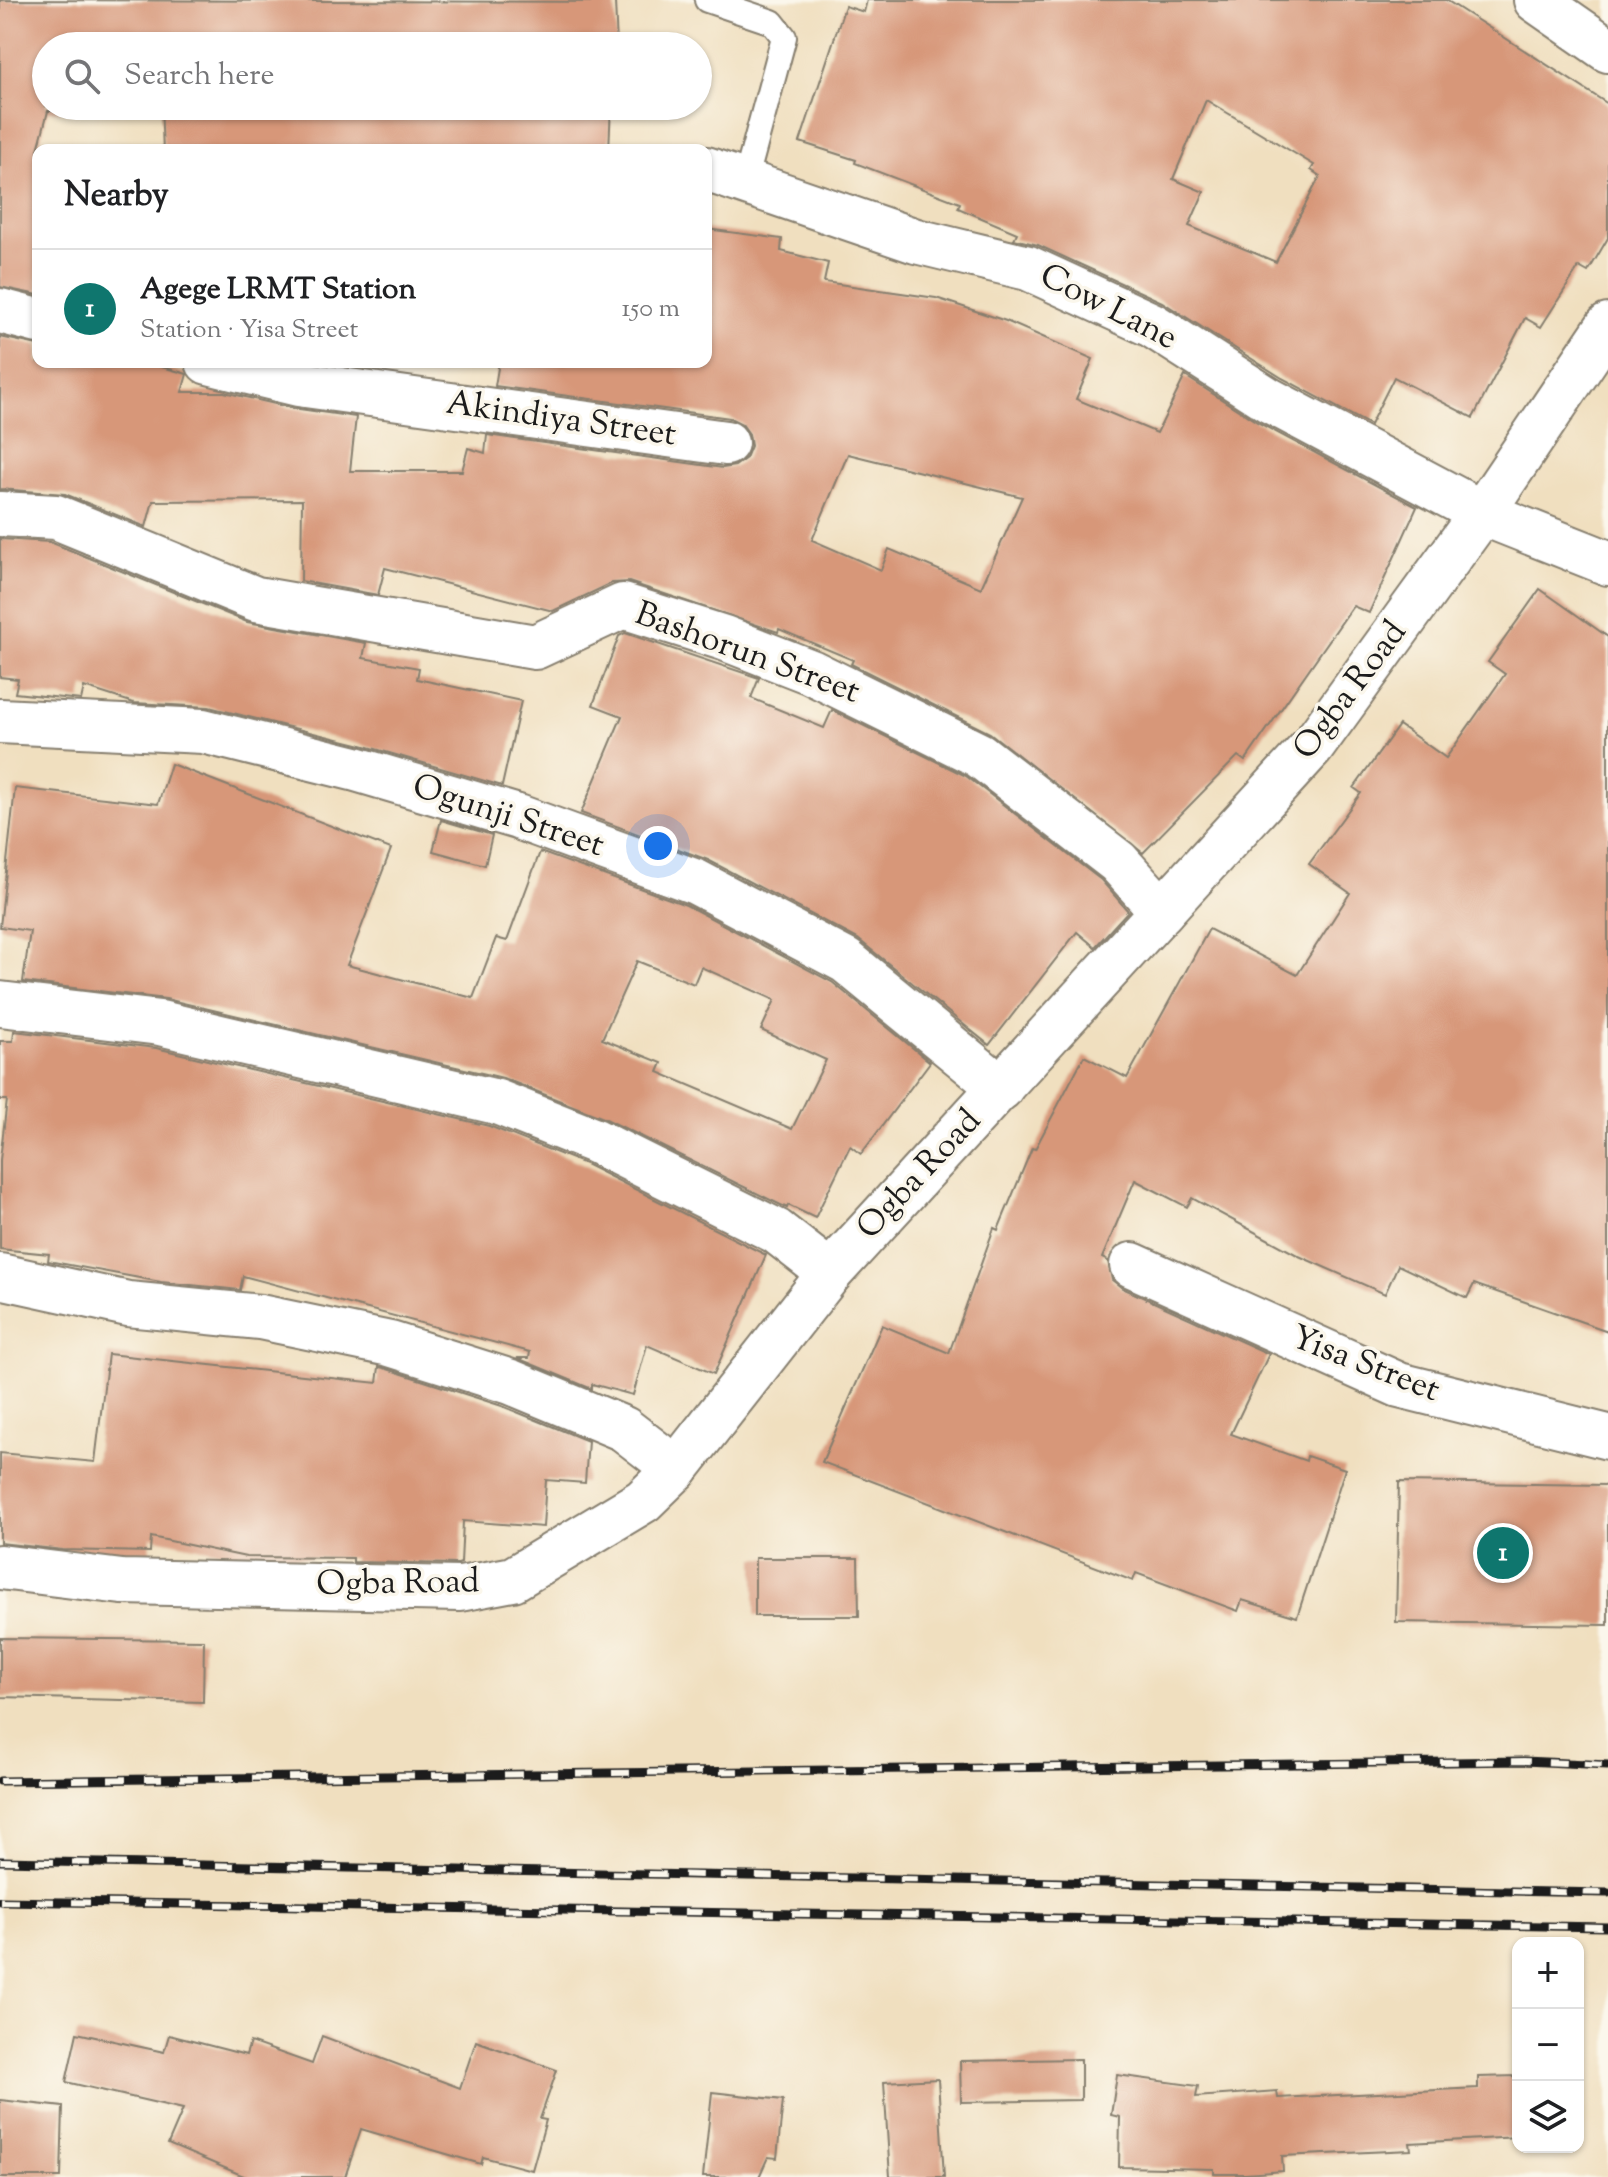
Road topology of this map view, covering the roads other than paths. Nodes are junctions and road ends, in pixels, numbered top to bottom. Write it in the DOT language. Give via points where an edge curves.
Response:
graph roads {
  1 [pos="707,0"];
  2 [pos="1536,0"];
  3 [pos="1608,50"];
  4 [pos="726,175"];
  5 [pos="0,311"];
  6 [pos="32,319"];
  7 [pos="1608,326"];
  8 [pos="233,368"];
  9 [pos="726,443"];
  10 [pos="1482,513"];
  11 [pos="0,514"];
  12 [pos="1608,563"];
  13 [pos="0,721"];
  14 [pos="1162,911"];
  15 [pos="0,1004"];
  16 [pos="1001,1088"];
  17 [pos="1132,1265"];
  18 [pos="830,1273"];
  19 [pos="0,1276"];
  20 [pos="1608,1437"];
  21 [pos="676,1469"];
  22 [pos="0,1567"];
  1 -- 4 [label="lane" via="772,22 784,37"];
  2 -- 3 [label="street"];
  4 -- 10 [label="street, Cow Lane" via="916,241 1028,268 1152,325 1269,400"];
  5 -- 6 [label="street"];
  7 -- 10 [label="street, Ogba Road"];
  8 -- 9 [label="street, Akindiya Street" via="298,384"];
  10 -- 12 [label="street, Cow Lane"];
  10 -- 14 [label="street, Ogba Road" via="1312,747"];
  11 -- 14 [label="street, Bashorun Street" via="56,517 256,599 504,642 535,647 623,606 724,638 811,672 979,755 1118,862"];
  13 -- 16 [label="street, Ogunji Street" via="203,731 518,817 696,882 846,961"];
  14 -- 16 [label="street, Ogba Road"];
  15 -- 18 [label="street" via="160,1023 497,1102 595,1141 776,1231"];
  16 -- 18 [label="street, Ogba Road"];
  17 -- 20 [label="street, Yisa Street" via="1399,1385"];
  18 -- 21 [label="street, Ogba Road"];
  19 -- 21 [label="street" via="128,1304 260,1317 390,1344 511,1382 624,1429"];
  21 -- 22 [label="street, Ogba Road" via="643,1501 513,1579 460,1589 122,1582"];
}
